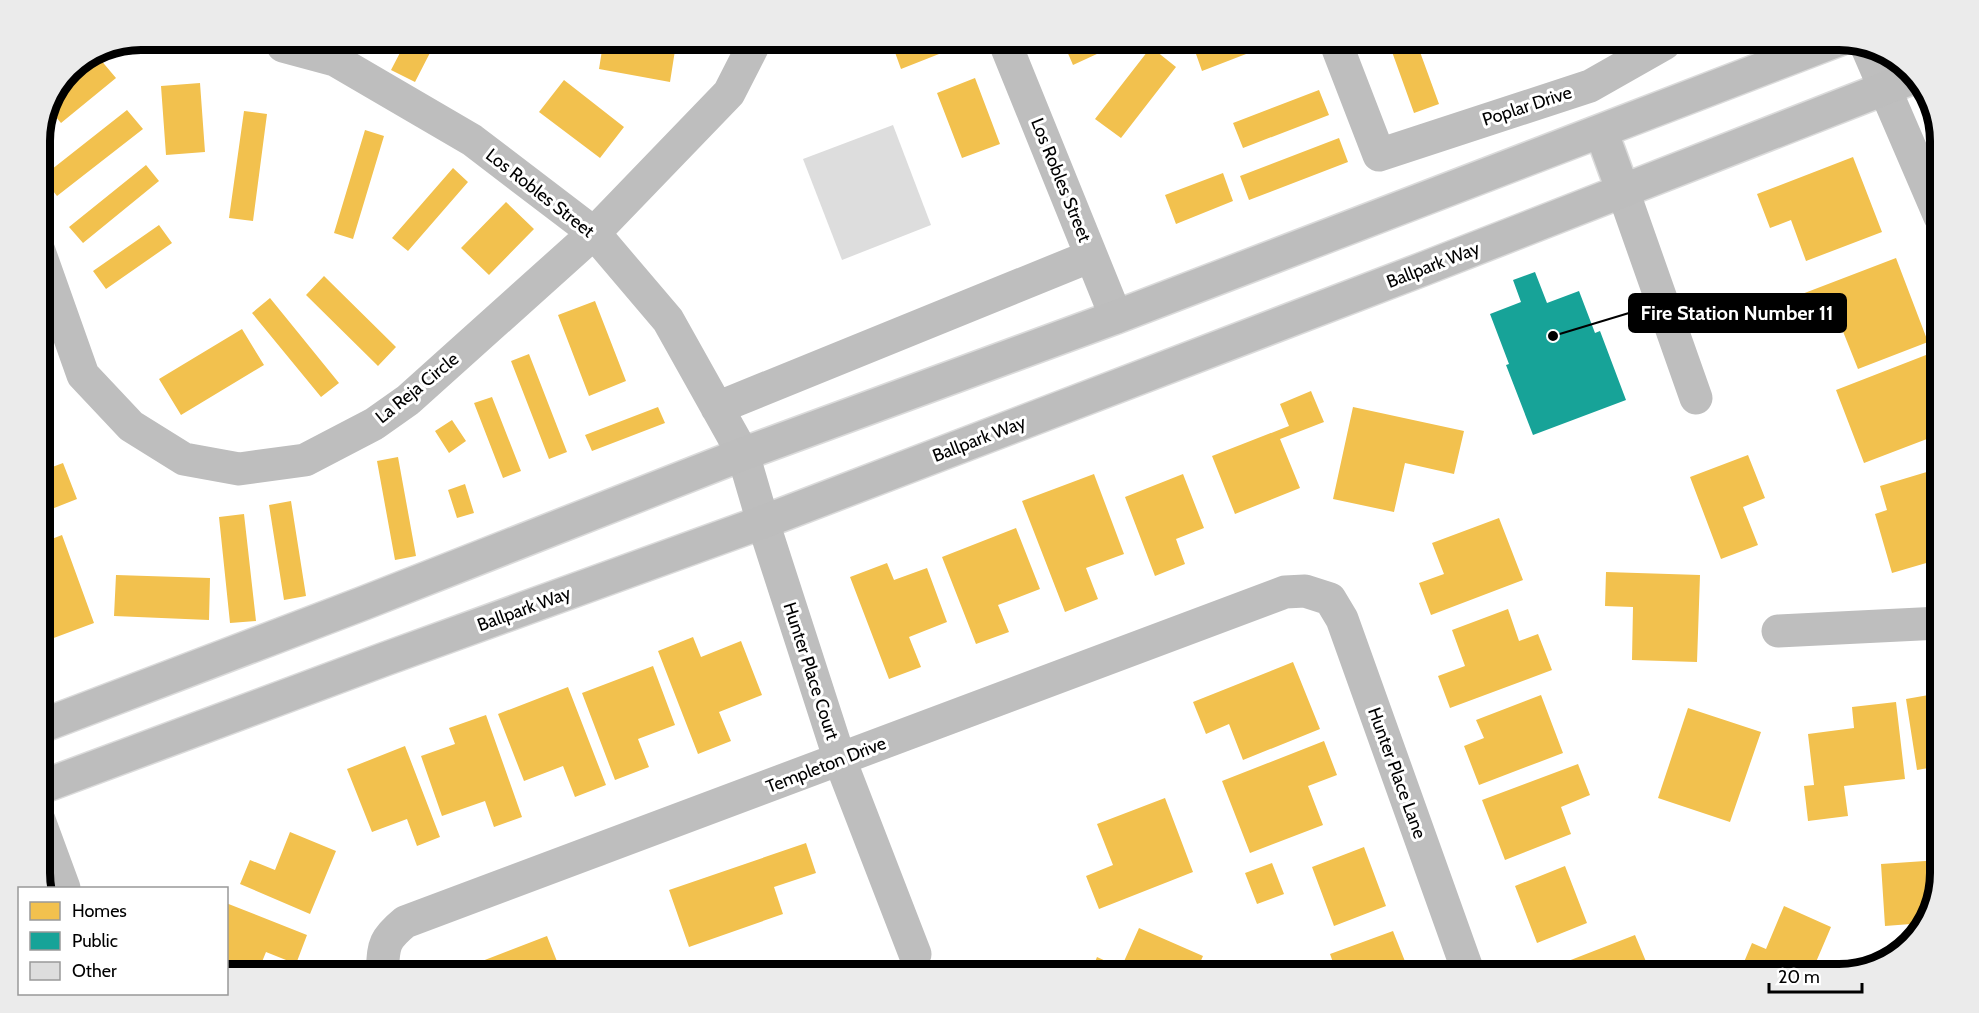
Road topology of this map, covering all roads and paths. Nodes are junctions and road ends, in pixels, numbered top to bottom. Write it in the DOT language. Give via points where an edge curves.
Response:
graph roads {
  1 [pos="315,50"];
  2 [pos="751,50"];
  3 [pos="1008,50"];
  4 [pos="1338,50"];
  5 [pos="1654,50"];
  6 [pos="1810,50"];
  7 [pos="338,53"];
  8 [pos="1870,55"];
  9 [pos="1906,80"];
  10 [pos="1884,89"];
  11 [pos="1600,131"];
  12 [pos="1623,191"];
  13 [pos="1929,192"];
  14 [pos="594,233"];
  15 [pos="1091,256"];
  16 [pos="50,282"];
  17 [pos="1116,317"];
  18 [pos="1696,398"];
  19 [pos="717,408"];
  20 [pos="743,454"];
  21 [pos="763,522"];
  22 [pos="1305,591"];
  23 [pos="1930,624"];
  24 [pos="1778,631"];
  25 [pos="50,723"];
  26 [pos="840,760"];
  27 [pos="50,784"];
  28 [pos="50,850"];
  29 [pos="64,887"];
  30 [pos="915,954"];
  31 [pos="383,964"];
  32 [pos="1465,964"];
  1 -- 7 [label="street, Los Robles Street"];
  2 -- 14 [label="street, La Reja Circle" via="729,93"];
  3 -- 15 [label="street, Los Robles Street"];
  4 -- 5 [label="street, Poplar Drive" via="1379,155 1590,86"];
  6 -- 11 [label="main road"];
  7 -- 14 [label="street, Los Robles Street" via="472,140"];
  8 -- 10 [label="street"];
  9 -- 10 [label="main road, Ballpark Way"];
  10 -- 12 [label="main road, Ballpark Way"];
  10 -- 13 [label="street"];
  11 -- 12 [label="main road"];
  11 -- 17 [label="main road"];
  12 -- 18 [label="street"];
  12 -- 21 [label="main road, Ballpark Way"];
  14 -- 16 [label="street, La Reja Circle" via="408,400 374,424 305,460 239,469 184,459 131,426 83,375"];
  14 -- 19 [label="street, Los Robles Street" via="668,320"];
  15 -- 17 [label="street, Los Robles Street"];
  15 -- 19 [label="street"];
  17 -- 20 [label="main road"];
  19 -- 20 [label="street, Los Robles Street"];
  20 -- 21 [label="street, Los Robles Street"];
  20 -- 25 [label="main road"];
  21 -- 26 [label="street, Hunter Place Court"];
  21 -- 27 [label="main road, Ballpark Way"];
  22 -- 26 [label="street, Templeton Drive" via="1285,592"];
  22 -- 32 [label="street, Hunter Place Lane" via="1330,599 1342,619"];
  23 -- 24 [label="street"];
  26 -- 30 [label="street, Hunter Place Court"];
  26 -- 31 [label="street, Templeton Drive" via="405,922 390,934"];
  28 -- 29 [label="street"];
}
